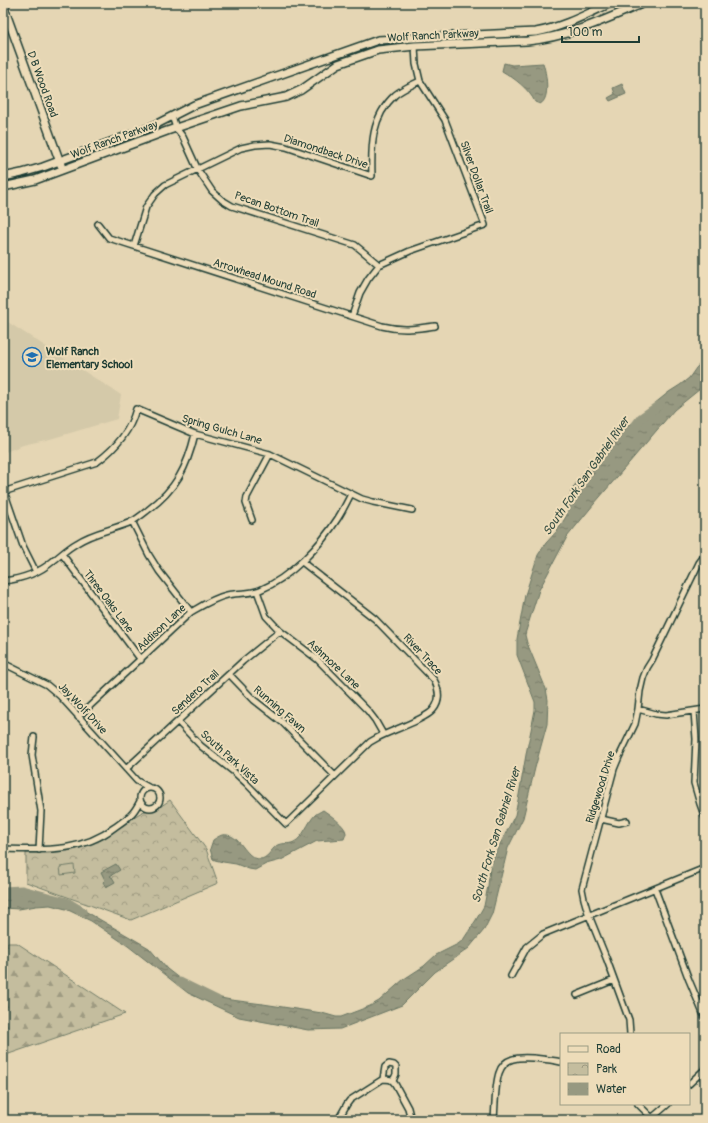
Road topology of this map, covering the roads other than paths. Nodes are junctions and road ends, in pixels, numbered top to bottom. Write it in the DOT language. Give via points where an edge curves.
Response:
graph roads {
  1 [pos="611,3"];
  2 [pos="644,3"];
  3 [pos="3,5"];
  4 [pos="587,14"];
  5 [pos="591,25"];
  6 [pos="414,38"];
  7 [pos="415,46"];
  8 [pos="420,81"];
  9 [pos="172,116"];
  10 [pos="176,128"];
  11 [pos="59,161"];
  12 [pos="62,170"];
  13 [pos="198,170"];
  14 [pos="3,177"];
  15 [pos="3,187"];
  16 [pos="98,224"];
  17 [pos="134,246"];
  18 [pos="379,265"];
  19 [pos="352,316"];
  20 [pos="435,326"];
  21 [pos="195,434"];
  22 [pos="270,454"];
  23 [pos="4,492"];
  24 [pos="352,494"];
  25 [pos="412,510"];
  26 [pos="252,520"];
  27 [pos="132,521"];
  28 [pos="62,554"];
  29 [pos="705,555"];
  30 [pos="302,562"];
  31 [pos="36,572"];
  32 [pos="3,581"];
  33 [pos="257,591"];
  34 [pos="191,612"];
  35 [pos="280,631"];
  36 [pos="141,660"];
  37 [pos="3,663"];
  38 [pos="229,674"];
  39 [pos="638,709"];
  40 [pos="705,709"];
  41 [pos="694,711"];
  42 [pos="78,717"];
  43 [pos="178,722"];
  44 [pos="383,734"];
  45 [pos="34,737"];
  46 [pos="126,769"];
  47 [pos="335,776"];
  48 [pos="137,781"];
  49 [pos="148,787"];
  50 [pos="141,792"];
  51 [pos="140,801"];
  52 [pos="147,808"];
  53 [pos="135,811"];
  54 [pos="705,818"];
  55 [pos="601,819"];
  56 [pos="628,821"];
  57 [pos="286,824"];
  58 [pos="3,850"];
  59 [pos="39,850"];
  60 [pos="705,868"];
  61 [pos="656,889"];
  62 [pos="588,915"];
  63 [pos="511,976"];
  64 [pos="614,980"];
  65 [pos="577,995"];
  66 [pos="705,1018"];
  67 [pos="630,1033"];
  68 [pos="560,1062"];
  69 [pos="705,1069"];
  70 [pos="383,1079"];
  71 [pos="393,1081"];
  72 [pos="690,1083"];
  73 [pos="639,1105"];
  74 [pos="667,1105"];
  75 [pos="653,1119"];
  76 [pos="338,1120"];
  77 [pos="411,1120"];
  78 [pos="494,1120"];
  1 -- 4 [label="street, Wolf Ranch Parkway"];
  2 -- 5 [label="street, Wolf Ranch Parkway"];
  3 -- 11 [label="street, D B Wood Road"];
  4 -- 5 [label="street"];
  4 -- 6 [label="street, Wolf Ranch Parkway" via="561,26 536,32"];
  5 -- 7 [label="street, Wolf Ranch Parkway" via="559,36 527,41"];
  6 -- 7 [label="street"];
  6 -- 9 [label="street, Wolf Ranch Parkway" via="373,42 194,105"];
  7 -- 8 [label="street, Silver Dollar Trail"];
  7 -- 10 [label="street, Wolf Ranch Parkway" via="373,51 338,64 291,95 241,106"];
  8 -- 13 [label="street, Diamondback Drive" via="396,94 384,107 375,125 371,154 372,176 270,144 241,148"];
  8 -- 18 [label="street, Silver Dollar Trail" via="445,120 485,226 410,251"];
  9 -- 10 [label="street, Pecan Bottom Trail"];
  9 -- 11 [label="street, Wolf Ranch Parkway" via="150,128"];
  10 -- 12 [label="street, Wolf Ranch Parkway"];
  10 -- 13 [label="street, Pecan Bottom Trail" via="183,137"];
  11 -- 12 [label="street, D B Wood Road"];
  11 -- 14 [label="street, Wolf Ranch Parkway" via="32,171"];
  12 -- 15 [label="street, Wolf Ranch Parkway" via="35,180"];
  13 -- 17 [label="street, Diamondback Drive" via="165,185 155,194 146,207"];
  13 -- 18 [label="street, Pecan Bottom Trail" via="212,191 232,206 355,245"];
  16 -- 17 [label="street, Arrowhead Mound Road" via="109,238"];
  17 -- 19 [label="street, Arrowhead Mound Road"];
  18 -- 19 [label="street, Silver Dollar Trail" via="360,293"];
  19 -- 20 [label="street, Arrowhead Mound Road" via="395,329"];
  21 -- 22 [label="street, Spring Gulch Lane"];
  21 -- 23 [label="street, Spring Gulch Lane" via="136,409 119,443 97,462"];
  21 -- 27 [label="street" via="190,454 178,479 156,505"];
  22 -- 24 [label="street, Spring Gulch Lane"];
  22 -- 26 [label="street" via="247,497 246,503"];
  23 -- 31 [label="street" via="23,546"];
  24 -- 25 [label="street, Spring Gulch Lane" via="373,502"];
  24 -- 30 [label="street, Addison Lane" via="338,518"];
  27 -- 28 [label="street" via="78,542"];
  27 -- 34 [label="street" via="159,571"];
  28 -- 31 [label="street"];
  28 -- 36 [label="street, Three Oaks Lane"];
  29 -- 39 [label="street, Ridgewood Drive" via="647,668"];
  30 -- 33 [label="street, Addison Lane" via="275,583"];
  30 -- 44 [label="street, River Trace" via="375,619 436,684 438,701 432,711"];
  31 -- 32 [label="street"];
  33 -- 34 [label="street, Addison Lane" via="218,597"];
  33 -- 35 [label="street, Ashmore Lane" via="266,616"];
  34 -- 36 [label="street, Addison Lane"];
  35 -- 38 [label="street, Sendero Trail"];
  35 -- 44 [label="street, Ashmore Lane" via="317,659 368,711"];
  36 -- 42 [label="street, Addison Lane"];
  37 -- 42 [label="street, Jay Wolf Drive" via="47,685"];
  38 -- 43 [label="street, Sendero Trail"];
  38 -- 47 [label="street, Running Fawn" via="254,700 282,722"];
  39 -- 41 [label="street" via="666,715"];
  39 -- 55 [label="street, Ridgewood Drive" via="635,724 614,769"];
  40 -- 41 [label="street"];
  41 -- 54 [label="street" via="694,783"];
  42 -- 46 [label="street, Jay Wolf Drive"];
  43 -- 46 [label="street, Sendero Trail"];
  43 -- 57 [label="street, South Park Vista" via="201,746 246,783"];
  44 -- 47 [label="street, River Trace" via="370,742"];
  45 -- 59 [label="street" via="32,754 41,811"];
  46 -- 48 [label="street, Jay Wolf Drive"];
  47 -- 57 [label="street, River Trace"];
  48 -- 49 [label="street, Jay Wolf Drive"];
  48 -- 50 [label="street, Jay Wolf Drive"];
  49 -- 50 [label="street"];
  49 -- 52 [label="street" via="157,789 161,798 159,804"];
  50 -- 51 [label="street"];
  51 -- 52 [label="street"];
  51 -- 53 [label="street"];
  52 -- 53 [label="street"];
  53 -- 59 [label="street" via="97,839 67,848"];
  55 -- 56 [label="street" via="620,823"];
  55 -- 62 [label="street, Ridgewood Drive" via="582,889"];
  58 -- 59 [label="street"];
  60 -- 61 [label="street"];
  61 -- 62 [label="street"];
  61 -- 66 [label="street"];
  62 -- 63 [label="street" via="543,934 533,941 526,947"];
  62 -- 64 [label="street, Ridgewood Drive"];
  64 -- 65 [label="street"];
  64 -- 67 [label="street, Ridgewood Drive" via="629,1020"];
  68 -- 78 [label="street" via="526,1057 510,1059 498,1074"];
  69 -- 72 [label="street"];
  70 -- 71 [label="street"];
  70 -- 71 [label="street" via="385,1067 389,1064 394,1065 397,1070"];
  70 -- 76 [label="street" via="350,1100"];
  71 -- 77 [label="street" via="408,1108"];
  73 -- 75 [label="street"];
  74 -- 75 [label="street"];
}
